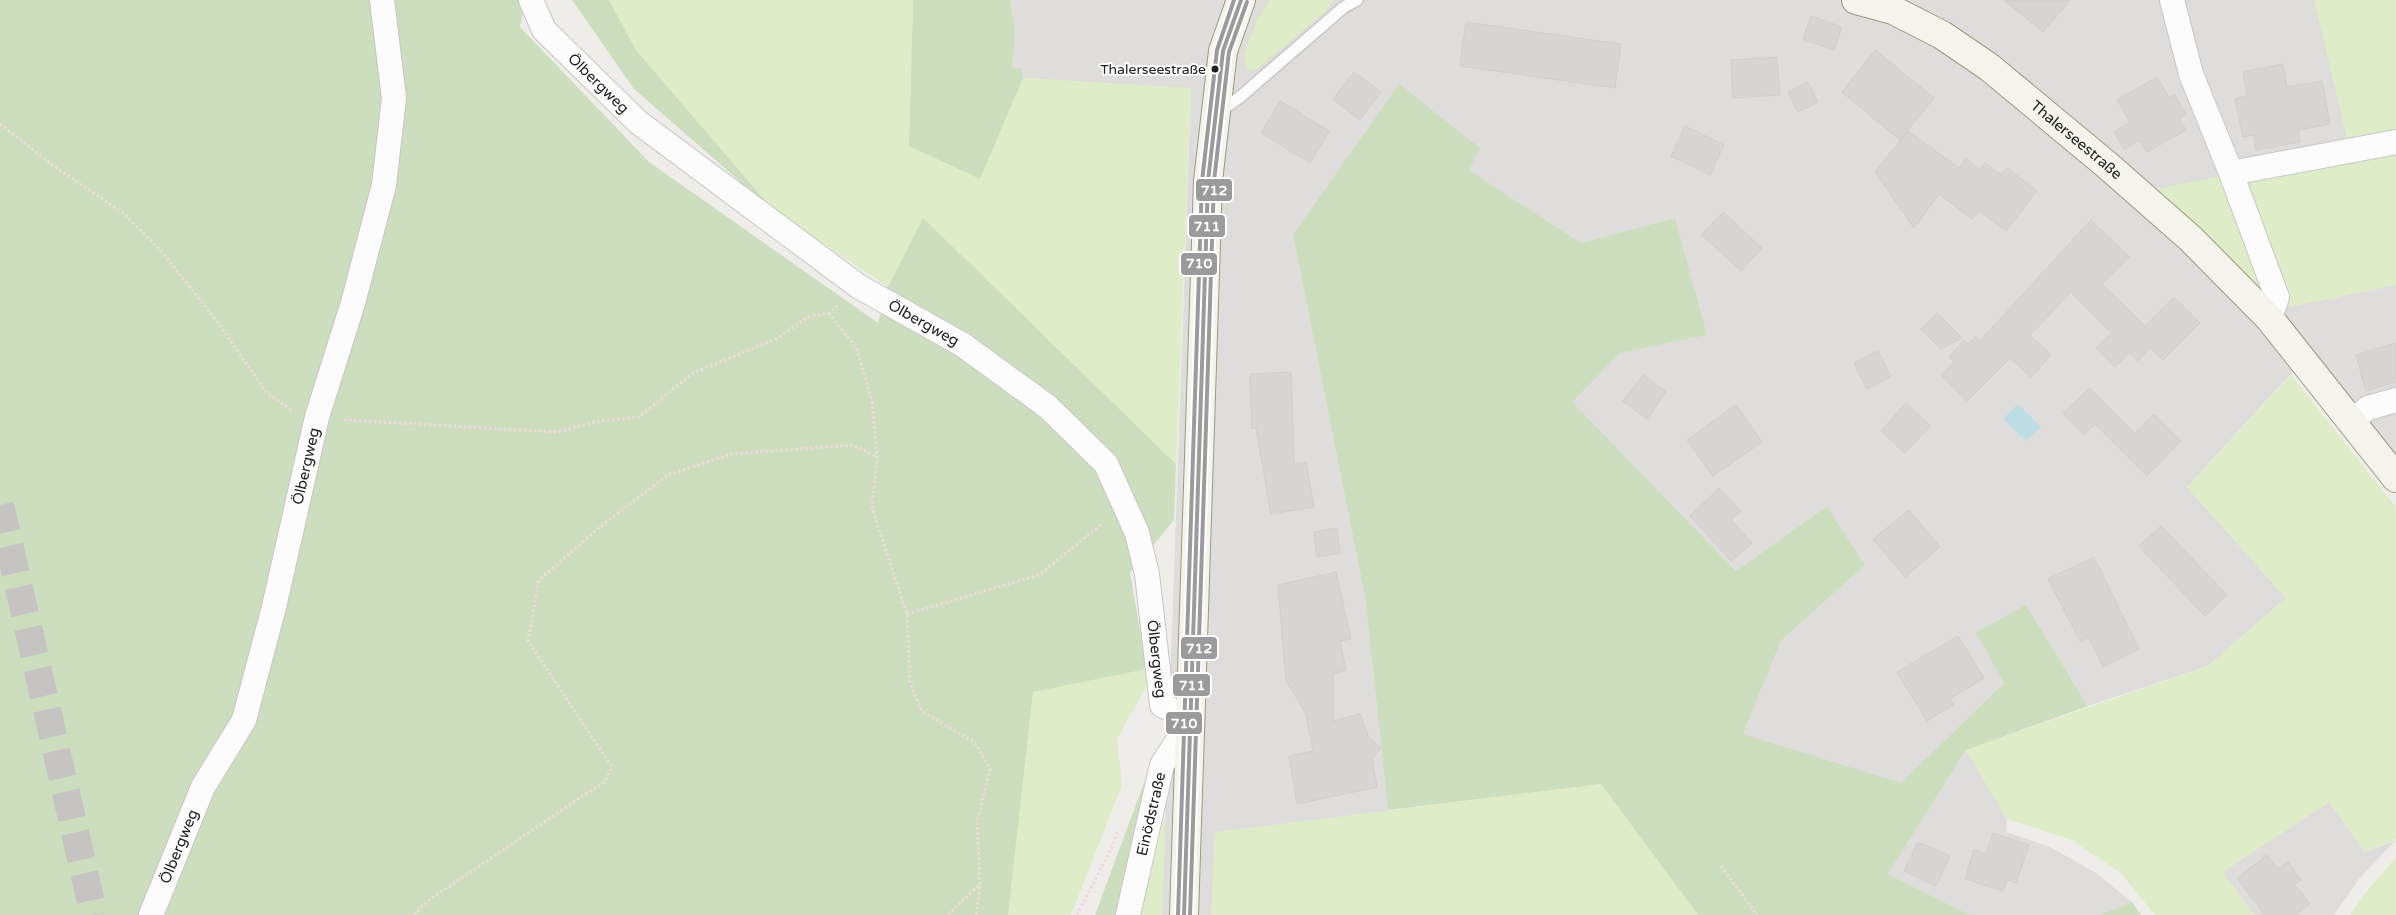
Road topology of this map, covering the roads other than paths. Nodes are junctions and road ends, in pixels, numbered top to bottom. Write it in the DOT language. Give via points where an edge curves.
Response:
graph roads {
  1 [pos="382,0"];
  2 [pos="531,0"];
  3 [pos="1241,0"];
  4 [pos="1358,0"];
  5 [pos="1856,0"];
  6 [pos="2172,0"];
  7 [pos="1214,116"];
  8 [pos="2396,142"];
  9 [pos="2231,173"];
  10 [pos="2270,319"];
  11 [pos="2396,400"];
  12 [pos="2352,421"];
  13 [pos="2396,478"];
  14 [pos="1191,720"];
  15 [pos="151,915"];
  16 [pos="1128,915"];
  17 [pos="1184,915"];
  1 -- 15 [label="street, Ölbergweg" via="394,98 384,185 353,303 317,417 274,607 244,720 203,786"];
  2 -- 14 [label="street, Ölbergweg" via="544,30 638,122 858,286 963,345 1048,407 1106,464 1137,533 1147,574 1162,705"];
  3 -- 7 [label="main road" via="1223,51"];
  4 -- 7 [label="lane" via="1344,7"];
  5 -- 10 [label="main road, Thalerseestraße" via="1901,14 1942,35 1989,67 2108,165 2191,239"];
  6 -- 9 [label="street" via="2191,74"];
  7 -- 14 [label="main road" via="1207,190"];
  8 -- 9 [label="street"];
  9 -- 10 [label="street" via="2277,297"];
  10 -- 12 [label="main road, Thalerseestraße"];
  11 -- 12 [label="street" via="2368,408"];
  12 -- 13 [label="main road, Thalerseestraße"];
  14 -- 16 [label="street, Einödstraße" via="1162,765"];
  14 -- 17 [label="main road"];
}
